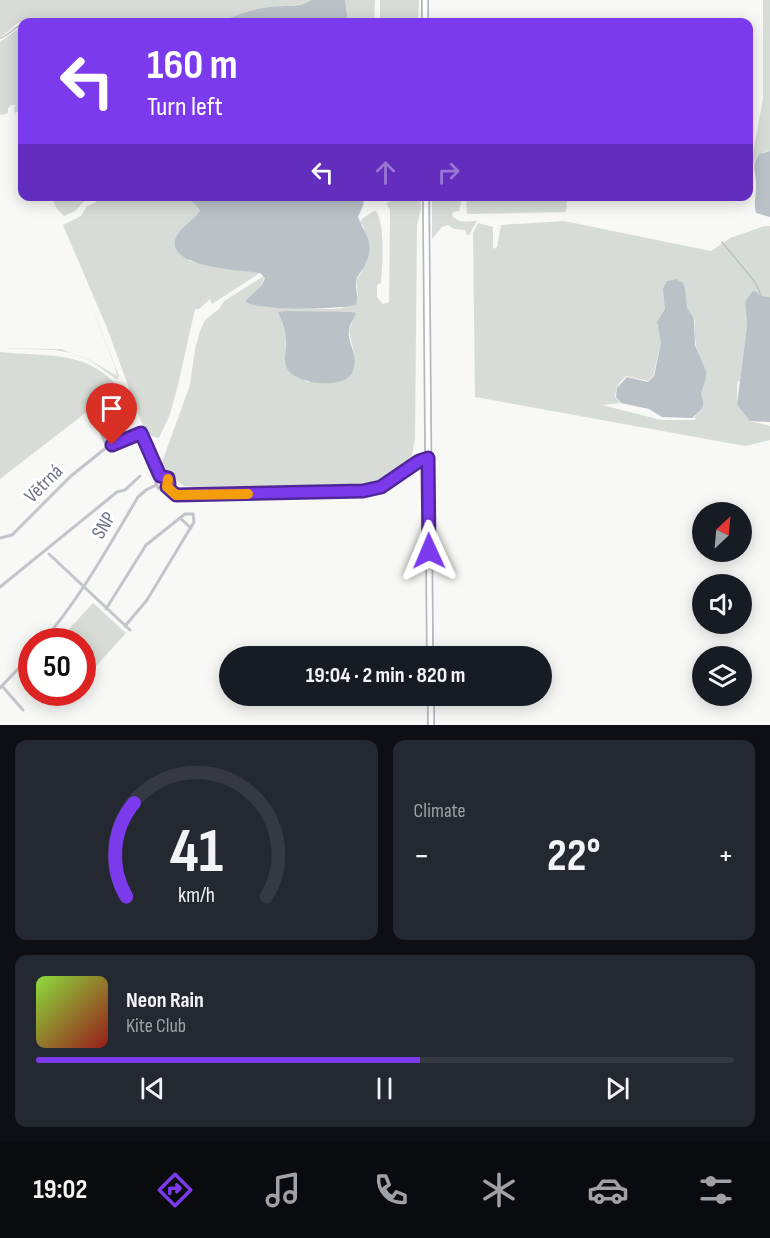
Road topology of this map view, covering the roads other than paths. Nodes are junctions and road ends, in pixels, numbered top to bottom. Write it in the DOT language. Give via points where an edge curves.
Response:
graph roads {
  1 [pos="425,0"];
  2 [pos="425,18"];
  3 [pos="426,201"];
  4 [pos="99,428"];
  5 [pos="106,447"];
  6 [pos="428,458"];
  7 [pos="140,476"];
  8 [pos="160,476"];
  9 [pos="156,485"];
  10 [pos="167,487"];
  11 [pos="180,518"];
  12 [pos="190,528"];
  13 [pos="0,538"];
  14 [pos="49,554"];
  15 [pos="0,587"];
  16 [pos="83,588"];
  17 [pos="106,609"];
  18 [pos="126,626"];
  19 [pos="54,628"];
  20 [pos="130,630"];
  21 [pos="430,646"];
  22 [pos="18,669"];
  23 [pos="1,687"];
  24 [pos="431,706"];
  25 [pos="22,710"];
  26 [pos="431,725"];
  1 -- 2 [label="main road"];
  3 -- 6 [label="main road"];
  4 -- 5 [label="street"];
  5 -- 8 [label="street, Větrná" via="141,433"];
  5 -- 13 [label="street, Větrná" via="12,535"];
  6 -- 10 [label="street" via="381,487 363,491 176,495"];
  6 -- 21 [label="main road"];
  7 -- 15 [label="street"];
  8 -- 9 [label="street"];
  8 -- 10 [label="street" via="168,478"];
  9 -- 10 [label="street" via="160,489"];
  9 -- 16 [label="street, SNP" via="138,497"];
  11 -- 12 [label="street"];
  11 -- 12 [label="street" via="193,514 195,520"];
  11 -- 17 [label="street" via="146,545"];
  12 -- 18 [label="street" via="147,600"];
  14 -- 16 [label="street"];
  16 -- 17 [label="street"];
  16 -- 19 [label="street, SNP"];
  17 -- 18 [label="street"];
  18 -- 20 [label="street"];
  22 -- 23 [label="street"];
  23 -- 25 [label="street"];
  24 -- 26 [label="main road"];
}
